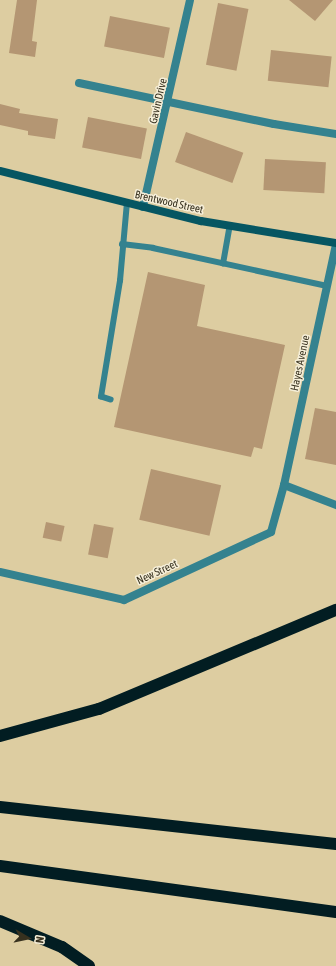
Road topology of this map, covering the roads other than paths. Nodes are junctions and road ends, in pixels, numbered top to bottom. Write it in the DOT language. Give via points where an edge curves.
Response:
graph roads {
  1 [pos="190,0"];
  2 [pos="79,83"];
  3 [pos="170,101"];
  4 [pos="336,134"];
  5 [pos="0,171"];
  6 [pos="127,203"];
  7 [pos="143,207"];
  8 [pos="230,226"];
  9 [pos="122,244"];
  10 [pos="336,244"];
  11 [pos="223,264"];
  12 [pos="327,286"];
  13 [pos="111,400"];
  14 [pos="284,485"];
  15 [pos="336,505"];
  16 [pos="0,572"];
  17 [pos="336,610"];
  18 [pos="0,736"];
  19 [pos="0,807"];
  20 [pos="336,844"];
  21 [pos="0,866"];
  22 [pos="336,912"];
  23 [pos="0,921"];
  24 [pos="89,966"];
  1 -- 3 [label="street, Gavin Drive"];
  2 -- 3 [label="street"];
  3 -- 4 [label="street" via="274,124"];
  3 -- 7 [label="street, Gavin Drive"];
  5 -- 6 [label="main road, Brentwood Street"];
  6 -- 7 [label="main road, Brentwood Street"];
  6 -- 9 [label="lane"];
  7 -- 8 [label="main road, Brentwood Street"];
  8 -- 10 [label="main road, Brentwood Street"];
  8 -- 11 [label="lane"];
  9 -- 11 [label="lane"];
  9 -- 13 [label="lane" via="120,281 101,397"];
  10 -- 12 [label="street, Hayes Avenue"];
  11 -- 12 [label="lane"];
  12 -- 14 [label="street, Hayes Avenue"];
  14 -- 15 [label="street"];
  14 -- 16 [label="street, New Street" via="271,532 124,600"];
  17 -- 18 [label="highway" via="99,708"];
  19 -- 20 [label="highway"];
  21 -- 22 [label="highway"];
  23 -- 24 [label="highway" via="62,947"];
}
